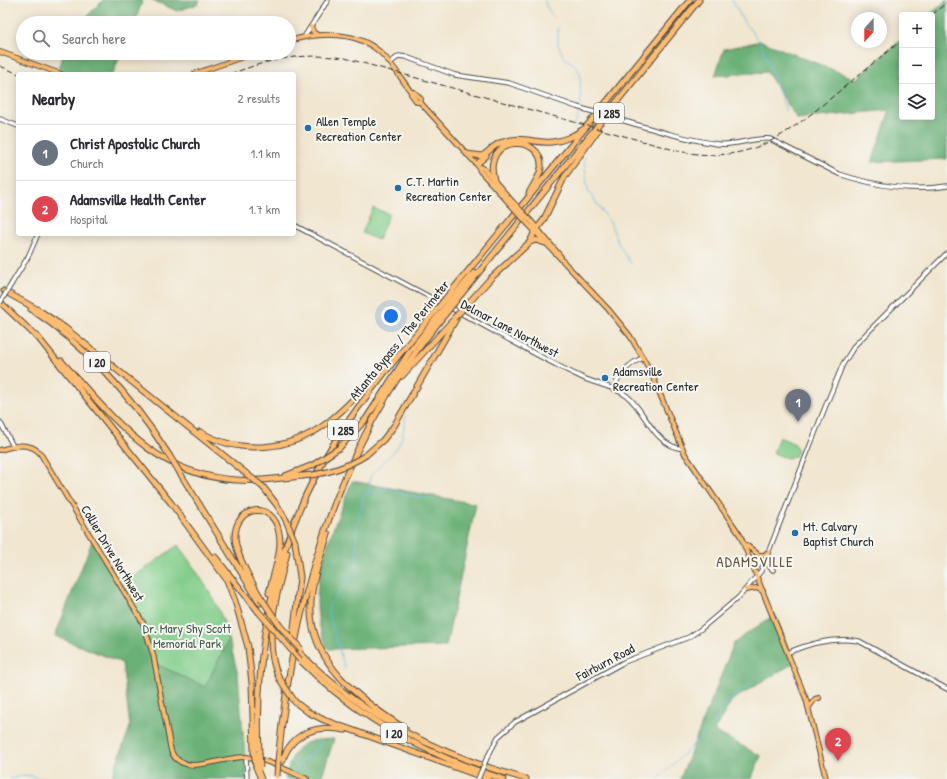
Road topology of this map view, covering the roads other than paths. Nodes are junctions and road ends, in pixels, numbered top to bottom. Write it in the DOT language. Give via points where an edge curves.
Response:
graph roads {
  1 [pos="328,0"];
  2 [pos="690,0"];
  3 [pos="699,0"];
  4 [pos="311,26"];
  5 [pos="318,36"];
  6 [pos="304,37"];
  7 [pos="296,39"];
  8 [pos="0,52"];
  9 [pos="16,58"];
  10 [pos="21,60"];
  11 [pos="234,60"];
  12 [pos="390,63"];
  13 [pos="54,72"];
  14 [pos="200,72"];
  15 [pos="612,109"];
  16 [pos="0,119"];
  17 [pos="16,125"];
  18 [pos="587,127"];
  19 [pos="508,141"];
  20 [pos="499,150"];
  21 [pos="468,154"];
  22 [pos="478,165"];
  23 [pos="494,180"];
  24 [pos="947,186"];
  25 [pos="526,201"];
  26 [pos="511,202"];
  27 [pos="296,226"];
  28 [pos="536,230"];
  29 [pos="37,236"];
  30 [pos="530,242"];
  31 [pos="545,243"];
  32 [pos="947,252"];
  33 [pos="563,259"];
  34 [pos="2,290"];
  35 [pos="450,301"];
  36 [pos="0,302"];
  37 [pos="442,311"];
  38 [pos="455,318"];
  39 [pos="36,335"];
  40 [pos="410,342"];
  41 [pos="644,358"];
  42 [pos="613,389"];
  43 [pos="388,392"];
  44 [pos="178,418"];
  45 [pos="0,422"];
  46 [pos="14,446"];
  47 [pos="683,449"];
  48 [pos="0,450"];
  49 [pos="268,480"];
  50 [pos="340,492"];
  51 [pos="171,503"];
  52 [pos="292,528"];
  53 [pos="745,544"];
  54 [pos="768,554"];
  55 [pos="761,571"];
  56 [pos="757,577"];
  57 [pos="746,590"];
  58 [pos="763,591"];
  59 [pos="260,601"];
  60 [pos="265,623"];
  61 [pos="294,644"];
  62 [pos="301,651"];
  63 [pos="789,652"];
  64 [pos="947,688"];
  65 [pos="819,698"];
  66 [pos="809,707"];
  67 [pos="405,729"];
  68 [pos="365,736"];
  69 [pos="257,752"];
  70 [pos="246,757"];
  71 [pos="461,759"];
  72 [pos="280,762"];
  73 [pos="277,778"];
  74 [pos="247,779"];
  75 [pos="261,779"];
  76 [pos="307,779"];
  77 [pos="478,779"];
  78 [pos="488,779"];
  79 [pos="503,779"];
  80 [pos="526,779"];
  81 [pos="826,779"];
  1 -- 4 [label="street"];
  2 -- 18 [label="highway, Atlanta Bypass / The Perimeter / I 285"];
  3 -- 15 [label="highway, Atlanta Bypass / The Perimeter / I 285"];
  4 -- 5 [label="main road"];
  4 -- 6 [label="street"];
  5 -- 6 [label="main road"];
  5 -- 12 [label="main road" via="336,35 356,39 374,48"];
  6 -- 7 [label="main road"];
  8 -- 9 [label="main road"];
  10 -- 13 [label="main road"];
  11 -- 14 [label="main road"];
  12 -- 21 [label="main road" via="414,98"];
  12 -- 24 [label="street, bridge" via="399,56 406,57 455,75 509,83 577,107 665,133 718,144 770,139 850,178 906,188"];
  15 -- 28 [label="highway" via="565,176"];
  15 -- 35 [label="highway, Atlanta Bypass / The Perimeter / I 285" via="517,225"];
  16 -- 17 [label="street"];
  18 -- 19 [label="highway" via="567,139 556,142 522,138"];
  18 -- 25 [label="highway, Atlanta Bypass / The Perimeter / I 285"];
  19 -- 21 [label="highway" via="500,143 482,156"];
  19 -- 22 [label="highway" via="497,147"];
  20 -- 22 [label="highway"];
  20 -- 23 [label="highway" via="493,164"];
  20 -- 25 [label="highway" via="507,144 518,143 529,146 538,154 540,172"];
  21 -- 22 [label="main road"];
  22 -- 23 [label="main road"];
  22 -- 26 [label="main road" via="480,171"];
  23 -- 26 [label="main road"];
  25 -- 35 [label="highway, Atlanta Bypass / The Perimeter / I 285"];
  26 -- 28 [label="main road, bridge"];
  27 -- 42 [label="street, Delmar Lane Northwest" via="581,377"];
  28 -- 30 [label="highway"];
  28 -- 31 [label="main road"];
  28 -- 33 [label="main road"];
  29 -- 36 [label="street, bridge" via="28,257"];
  30 -- 31 [label="highway" via="536,240"];
  30 -- 38 [label="highway, bridge" via="490,279"];
  31 -- 33 [label="main road"];
  32 -- 54 [label="street" via="848,355"];
  33 -- 41 [label="main road" via="615,317"];
  34 -- 44 [label="highway" via="52,318"];
  34 -- 59 [label="highway, I 20, bridge" via="59,329 100,366 136,406"];
  35 -- 37 [label="highway, Atlanta Bypass / The Perimeter / I 285, bridge"];
  35 -- 37 [label="highway, Atlanta Bypass / The Perimeter / I 285, bridge"];
  36 -- 39 [label="highway, I 20"];
  37 -- 40 [label="highway, Atlanta Bypass / The Perimeter / I 285"];
  37 -- 43 [label="highway, Atlanta Bypass / The Perimeter / I 285"];
  37 -- 49 [label="highway, bridge" via="402,363 366,419 339,448 314,465"];
  38 -- 43 [label="highway"];
  38 -- 49 [label="highway, bridge" via="394,426 366,455 339,470"];
  39 -- 49 [label="highway" via="120,426 154,453 182,467 213,477"];
  39 -- 51 [label="highway, I 20"];
  40 -- 44 [label="highway" via="332,420 295,440 265,447 232,445 203,434"];
  40 -- 52 [label="highway, Atlanta Bypass / The Perimeter / I 285" via="338,437"];
  41 -- 42 [label="street" via="633,362"];
  41 -- 47 [label="main road"];
  42 -- 47 [label="street, Delmar Lane Northwest" via="628,397 661,438 674,447"];
  43 -- 50 [label="highway, Atlanta Bypass / The Perimeter / I 285"];
  44 -- 61 [label="highway, bridge" via="263,488 286,520 295,542 300,576"];
  45 -- 46 [label="street"];
  46 -- 48 [label="main road, Collier Drive Northwest"];
  46 -- 70 [label="main road, Collier Drive Northwest" via="29,446 40,453 143,623 153,654 170,751 174,760 184,768 192,770"];
  47 -- 53 [label="main road"];
  50 -- 61 [label="highway, Atlanta Bypass / The Perimeter / I 285" via="314,564"];
  50 -- 67 [label="highway" via="312,594 313,630 324,656 336,674 364,700"];
  51 -- 69 [label="highway" via="222,573 236,604 250,654"];
  51 -- 79 [label="highway, I 20, bridge" via="300,660 341,698 394,734 442,758"];
  52 -- 60 [label="highway, Atlanta Bypass / The Perimeter / I 285" via="279,566"];
  52 -- 68 [label="highway, bridge" via="271,634 272,660 278,678 296,702 314,715"];
  53 -- 54 [label="main road" via="759,555"];
  53 -- 56 [label="main road"];
  54 -- 55 [label="street"];
  54 -- 55 [label="street" via="769,566 773,570"];
  55 -- 56 [label="street, Fairburn Road"];
  56 -- 57 [label="street, Fairburn Road"];
  56 -- 58 [label="main road"];
  57 -- 58 [label="main road" via="756,588"];
  57 -- 77 [label="street, Fairburn Road, bridge" via="728,608 695,633 625,662 515,722 498,737"];
  58 -- 63 [label="main road"];
  59 -- 60 [label="highway" via="239,554 235,538 236,526 240,519 256,510 271,516 280,534"];
  59 -- 62 [label="highway, I 20, bridge"];
  60 -- 69 [label="highway, Atlanta Bypass / The Perimeter / I 285" via="259,676"];
  61 -- 72 [label="highway, Atlanta Bypass / The Perimeter / I 285" via="284,702"];
  62 -- 67 [label="highway" via="348,692"];
  62 -- 71 [label="highway, I 20" via="343,692 379,718 414,738"];
  63 -- 64 [label="street" via="812,644 851,640 867,644"];
  63 -- 66 [label="main road"];
  65 -- 66 [label="main road"];
  66 -- 81 [label="main road"];
  67 -- 71 [label="highway"];
  68 -- 72 [label="highway" via="334,729 312,730 292,742"];
  68 -- 78 [label="highway"];
  69 -- 75 [label="highway, Atlanta Bypass / The Perimeter / I 285, bridge"];
  70 -- 74 [label="street"];
  70 -- 76 [label="main road, Collier Drive Northwest"];
  71 -- 80 [label="highway, I 20"];
  72 -- 73 [label="highway, bridge"];
}
